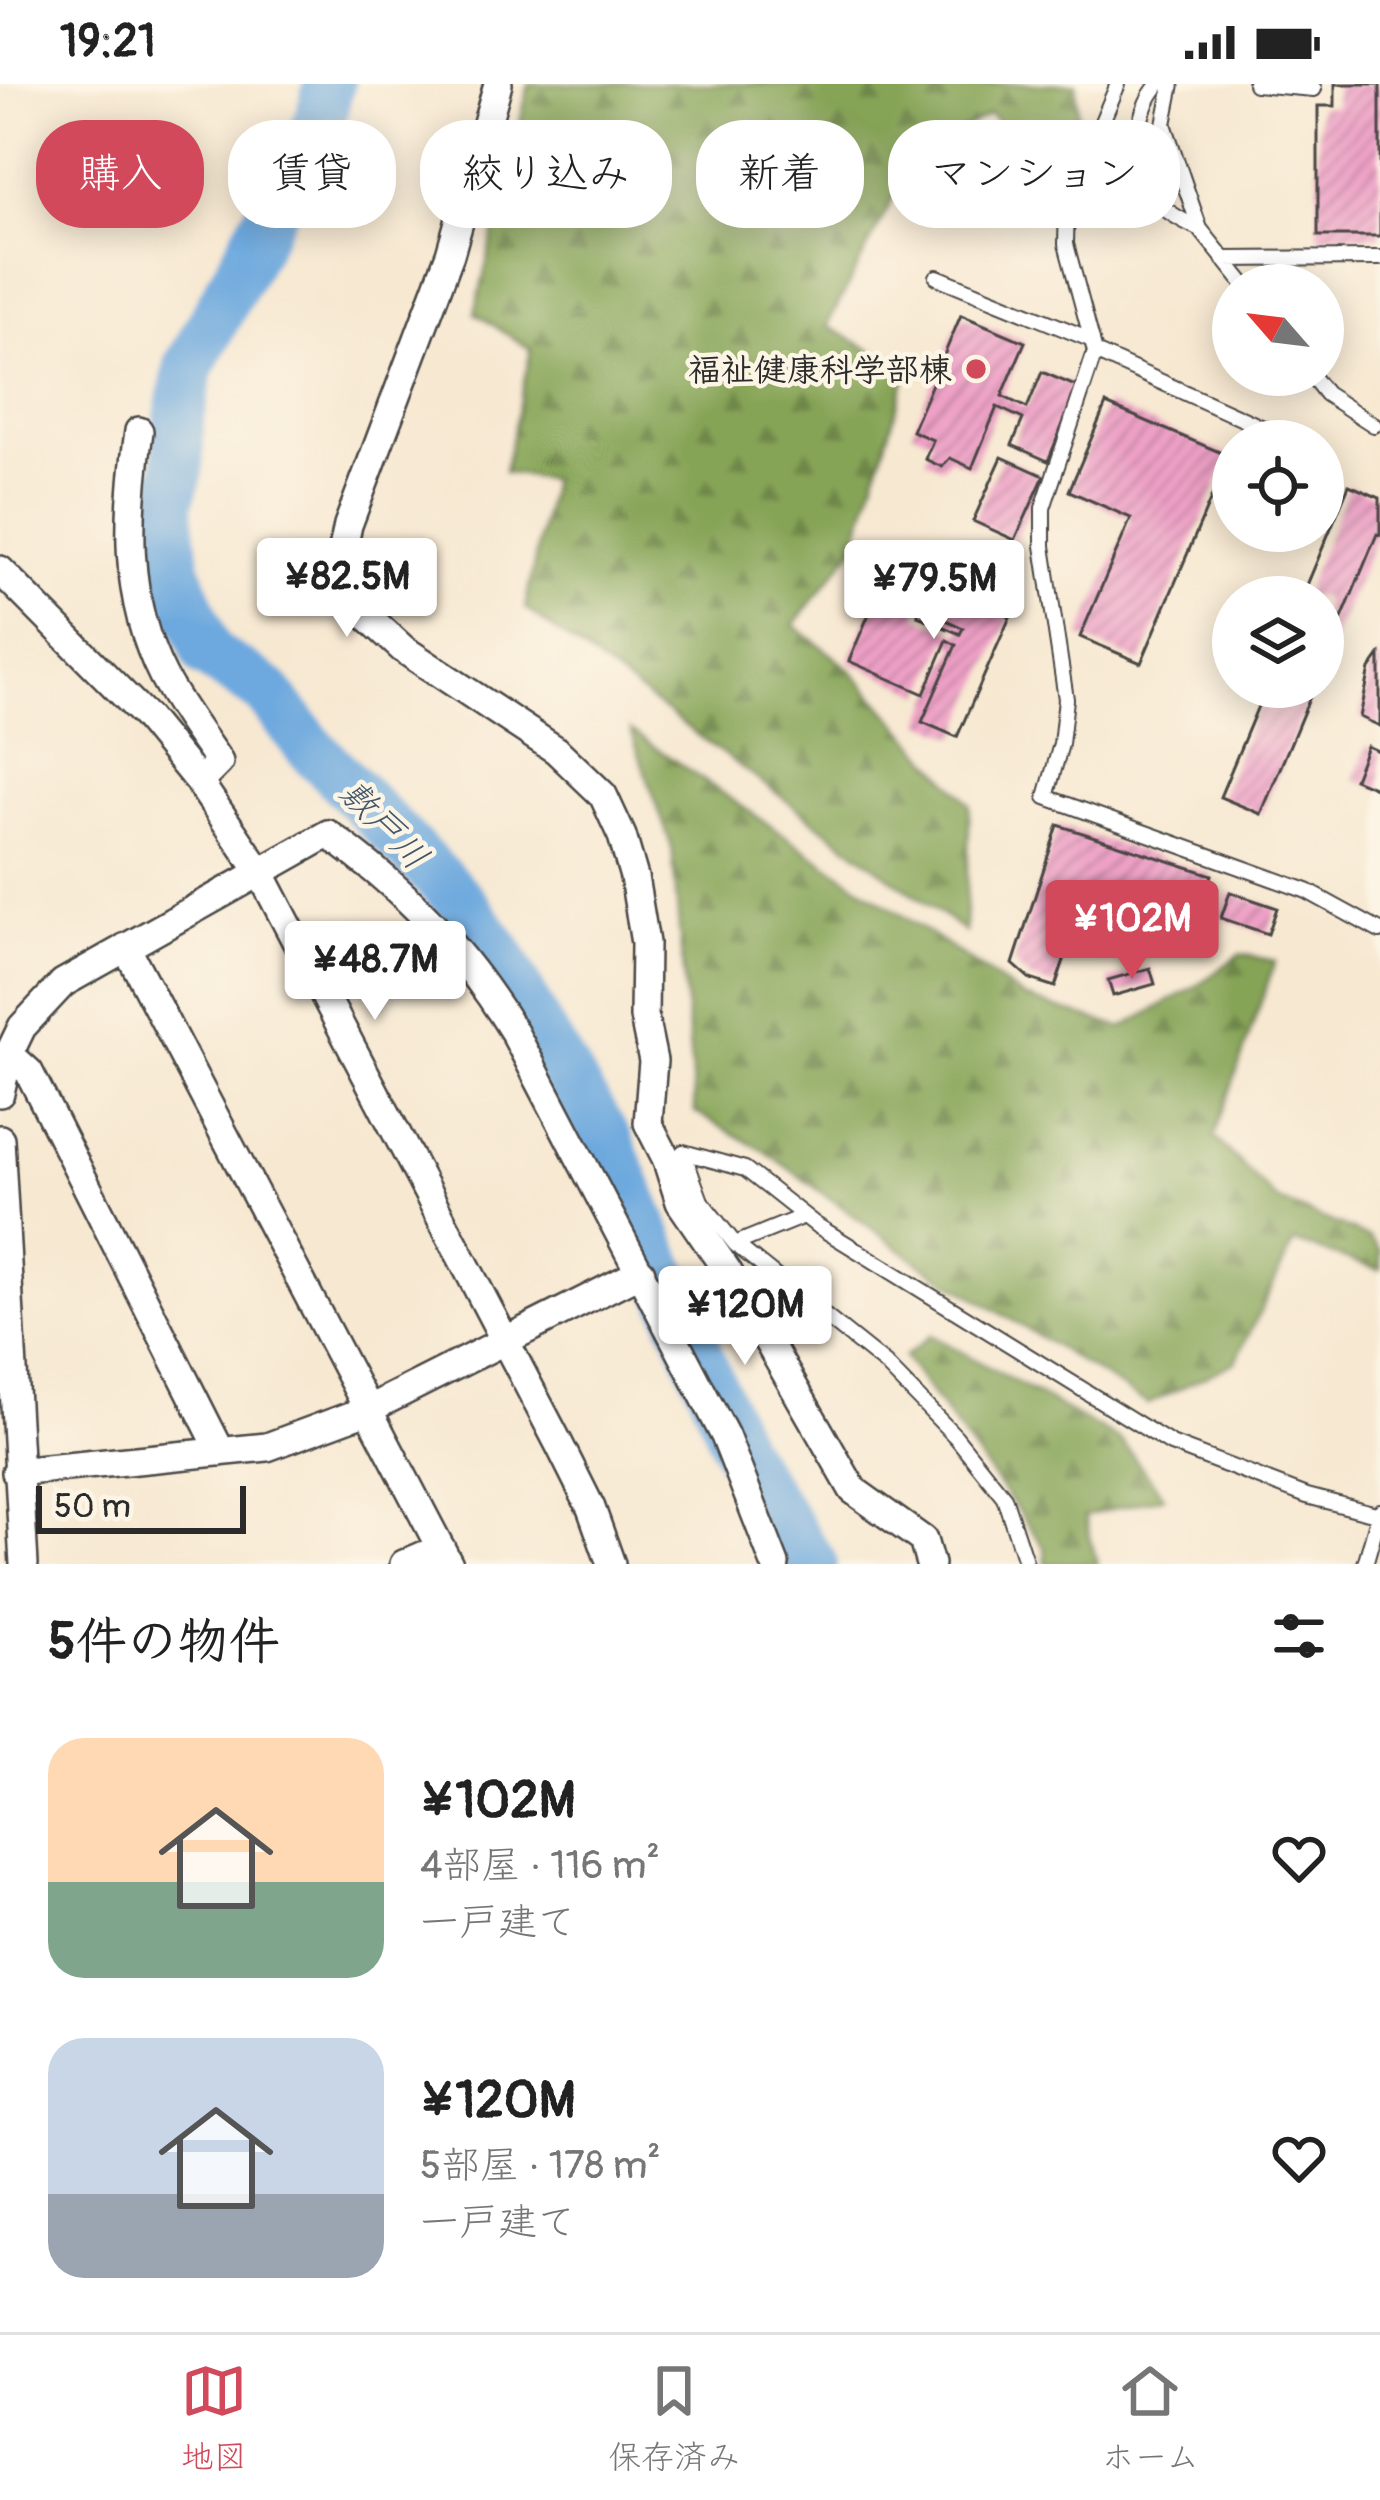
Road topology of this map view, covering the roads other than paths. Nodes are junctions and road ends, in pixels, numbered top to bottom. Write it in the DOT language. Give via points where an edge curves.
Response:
graph roads {
  1 [pos="498,84"];
  2 [pos="1118,84"];
  3 [pos="1159,84"];
  4 [pos="1172,84"];
  5 [pos="1255,84"];
  6 [pos="1314,89"];
  7 [pos="1200,230"];
  8 [pos="1380,258"];
  9 [pos="1223,259"];
  10 [pos="1227,264"];
  11 [pos="938,277"];
  12 [pos="1093,346"];
  13 [pos="1329,396"];
  14 [pos="1248,420"];
  15 [pos="1378,424"];
  16 [pos="140,431"];
  17 [pos="0,570"];
  18 [pos="200,782"];
  19 [pos="260,872"];
  20 [pos="1380,931"];
  21 [pos="126,947"];
  22 [pos="9,1054"];
  23 [pos="0,1093"];
  24 [pos="0,1139"];
  25 [pos="804,1216"];
  26 [pos="735,1244"];
  27 [pos="640,1272"];
  28 [pos="507,1342"];
  29 [pos="367,1410"];
  30 [pos="221,1452"];
  31 [pos="16,1472"];
  32 [pos="1380,1514"];
  33 [pos="445,1556"];
  34 [pos="24,1564"];
  35 [pos="404,1564"];
  36 [pos="611,1564"];
  37 [pos="776,1564"];
  38 [pos="930,1564"];
  39 [pos="1026,1564"];
  40 [pos="1366,1564"];
  1 -- 38 [label="street" via="450,254 348,525 338,572 366,615 403,649 556,750 603,795 622,836 645,943 653,1061 648,1123 680,1202 853,1490 923,1540"];
  2 -- 12 [label="lane" via="1067,205 1066,244"];
  3 -- 7 [label="lane" via="1140,121 1140,170 1154,200"];
  4 -- 7 [label="lane" via="1164,124"];
  5 -- 6 [label="lane"];
  7 -- 9 [label="lane"];
  8 -- 9 [label="lane"];
  9 -- 10 [label="lane"];
  11 -- 12 [label="lane"];
  12 -- 14 [label="lane"];
  12 -- 20 [label="lane" via="1042,508 1066,699 1046,797 1307,891"];
  13 -- 15 [label="lane"];
  16 -- 18 [label="street" via="129,556 163,676 219,762"];
  17 -- 18 [label="street"];
  18 -- 19 [label="street"];
  19 -- 21 [label="street"];
  19 -- 27 [label="street" via="328,834 438,928 514,1032"];
  19 -- 28 [label="street"];
  21 -- 22 [label="street" via="52,994"];
  21 -- 29 [label="street"];
  22 -- 23 [label="street"];
  22 -- 30 [label="street" via="29,1072"];
  24 -- 31 [label="street"];
  25 -- 26 [label="lane"];
  25 -- 26 [label="lane" via="746,1169 683,1153 700,1201"];
  25 -- 32 [label="lane" via="1171,1444 1307,1496"];
  26 -- 39 [label="lane" via="885,1364 956,1437 1004,1497"];
  27 -- 28 [label="street"];
  27 -- 37 [label="street" via="724,1436"];
  28 -- 29 [label="street"];
  28 -- 36 [label="street"];
  29 -- 30 [label="street" via="267,1448"];
  29 -- 33 [label="street"];
  30 -- 31 [label="street"];
  31 -- 34 [label="street"];
  32 -- 40 [label="lane"];
  33 -- 35 [label="street"];
}
